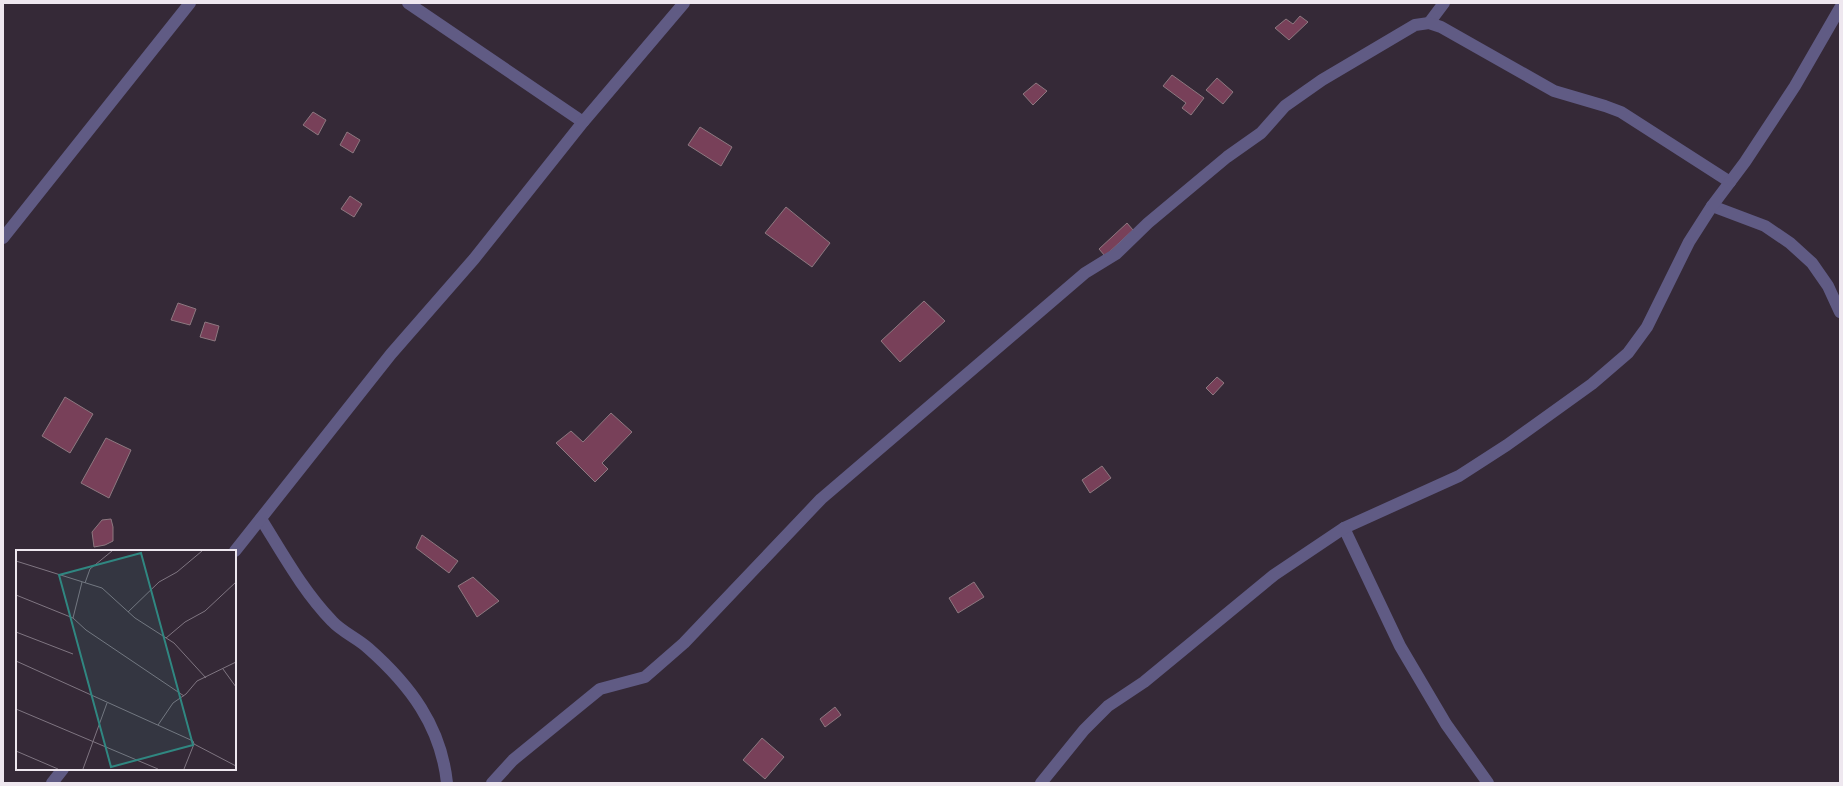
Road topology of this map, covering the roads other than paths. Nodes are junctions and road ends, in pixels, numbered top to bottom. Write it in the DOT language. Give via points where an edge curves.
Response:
graph roads {
  1 [pos="190,3"];
  2 [pos="408,3"];
  3 [pos="684,3"];
  4 [pos="1444,3"];
  5 [pos="1840,8"];
  6 [pos="1429,23"];
  7 [pos="583,122"];
  8 [pos="1730,182"];
  9 [pos="1712,206"];
  10 [pos="3,238"];
  11 [pos="1840,312"];
  12 [pos="261,519"];
  13 [pos="1344,528"];
  14 [pos="236,550"];
  15 [pos="62,770"];
  16 [pos="52,783"];
  17 [pos="447,783"];
  18 [pos="492,783"];
  19 [pos="1041,783"];
  20 [pos="1488,783"];
  1 -- 10 [label="street"];
  2 -- 7 [label="street"];
  3 -- 7 [label="street"];
  4 -- 6 [label="street"];
  5 -- 8 [label="street" via="1796,86"];
  6 -- 8 [label="street" via="1441,27 1554,91 1621,112"];
  6 -- 18 [label="street" via="1415,25 1322,80 1285,106 1261,132 1148,223 1116,254 1085,273 821,499 684,642 645,677 600,689 513,760"];
  7 -- 12 [label="street" via="474,258 386,360"];
  8 -- 9 [label="street"];
  9 -- 11 [label="street" via="1765,226 1790,243 1812,263 1828,286"];
  9 -- 13 [label="street" via="1689,242 1647,327 1628,353 1592,384 1459,476"];
  12 -- 14 [label="street"];
  12 -- 17 [label="street" via="307,592 333,622 367,647 398,676 424,711 438,739"];
  13 -- 19 [label="street" via="1274,575 1144,682 1108,706 1084,730"];
  13 -- 20 [label="street" via="1400,646 1446,724"];
  15 -- 16 [label="street"];
}
